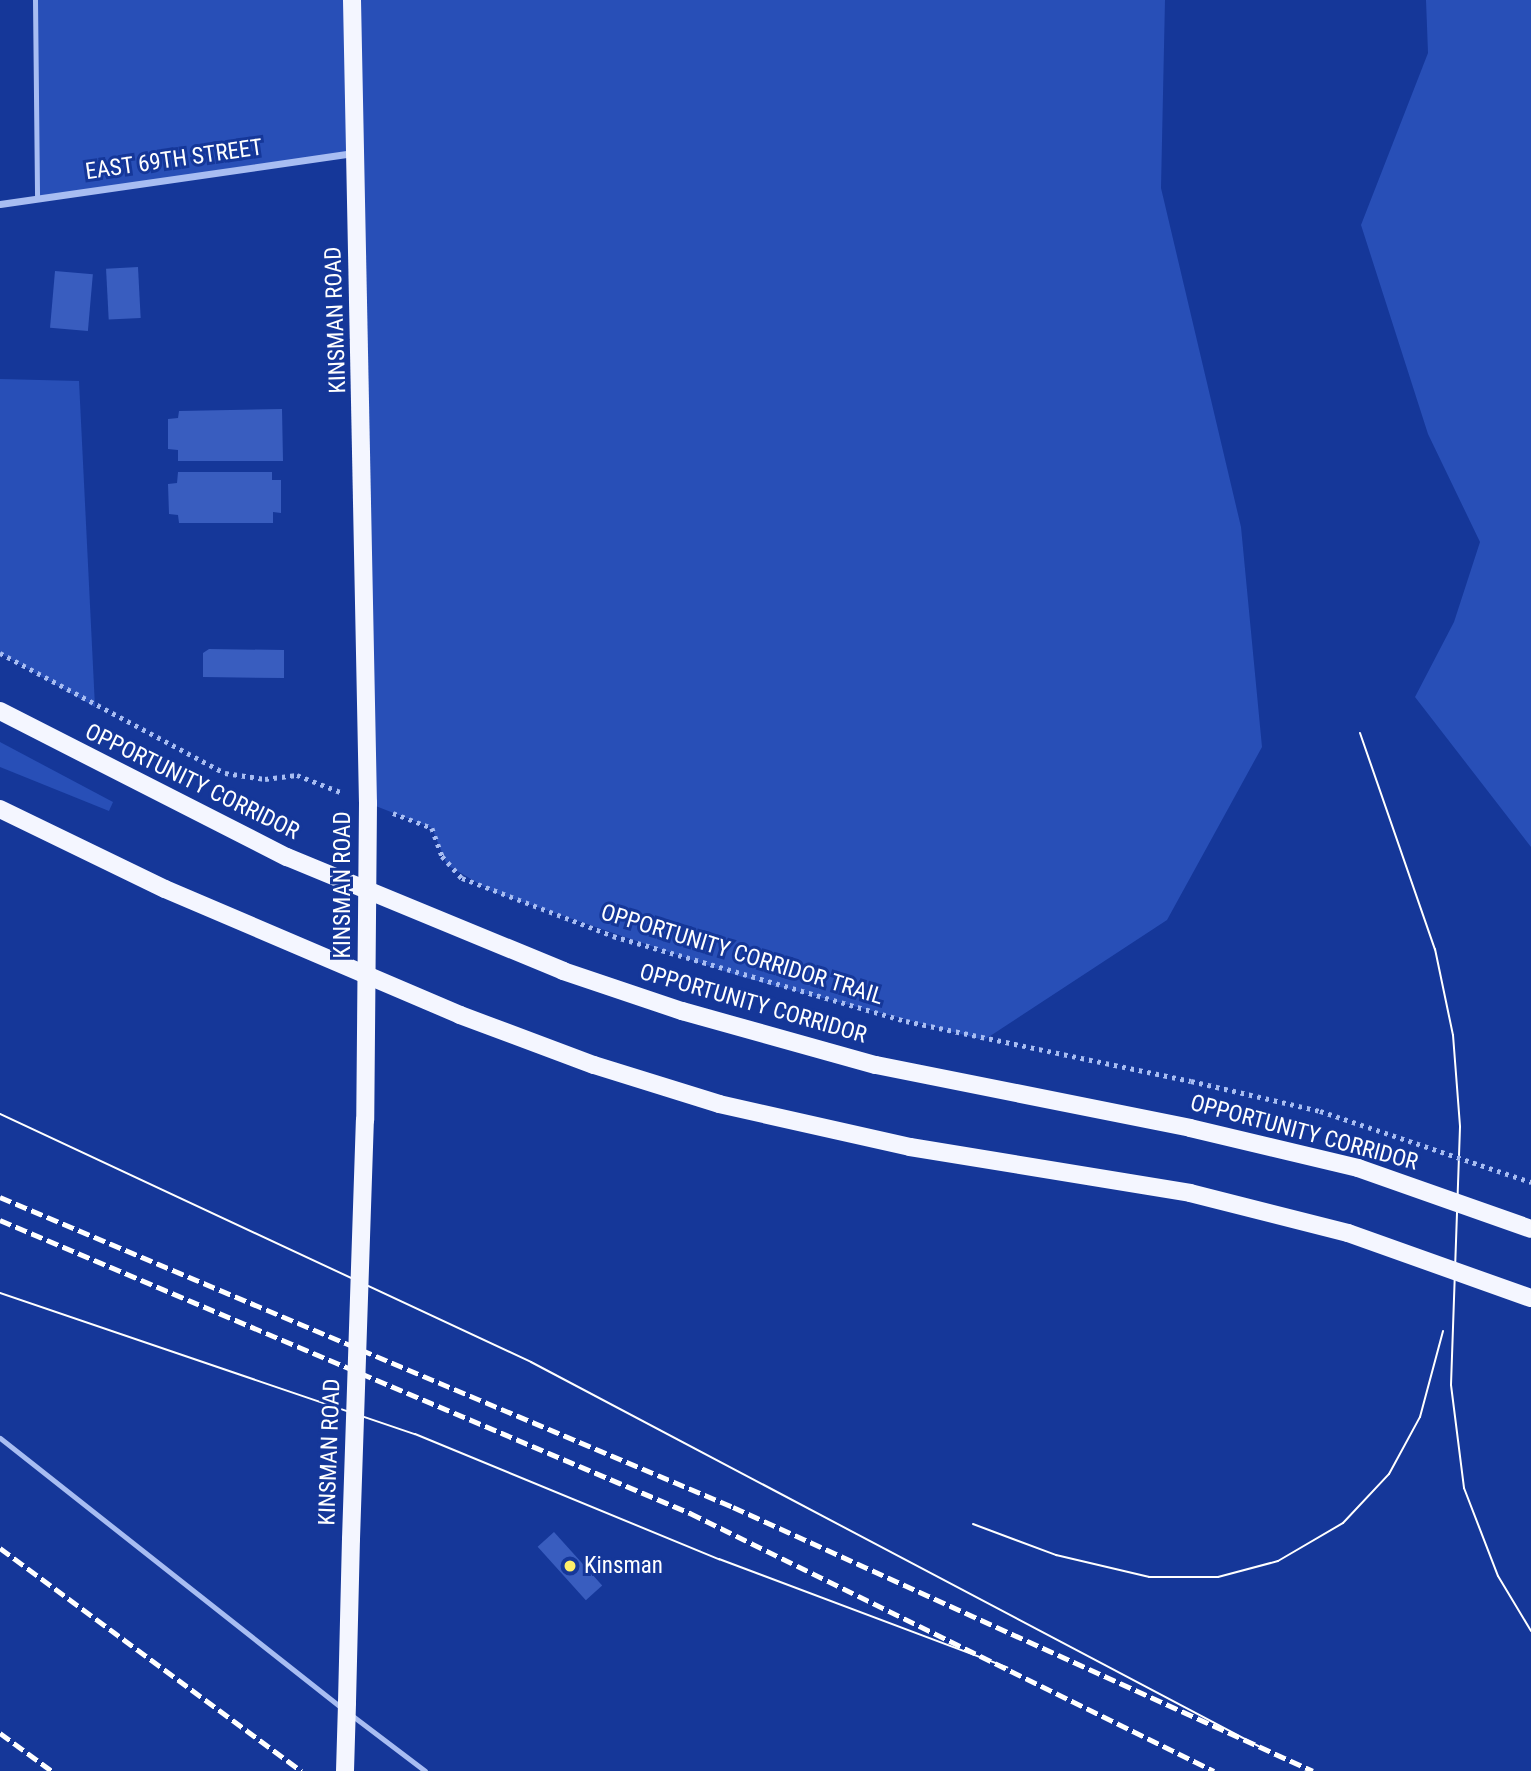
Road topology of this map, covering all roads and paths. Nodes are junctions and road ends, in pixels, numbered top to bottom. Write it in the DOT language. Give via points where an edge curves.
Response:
graph roads {
  1 [pos="35,0"];
  2 [pos="352,0"];
  3 [pos="354,153"];
  4 [pos="37,199"];
  5 [pos="0,204"];
  6 [pos="0,653"];
  7 [pos="0,711"];
  8 [pos="369,803"];
  9 [pos="0,809"];
  10 [pos="368,891"];
  11 [pos="367,975"];
  12 [pos="1531,1182"];
  13 [pos="1531,1229"];
  14 [pos="1531,1298"];
  15 [pos="0,1437"];
  16 [pos="345,1771"];
  17 [pos="425,1771"];
  1 -- 4 [label="lane"];
  2 -- 3 [label="main road, KINSMAN ROAD"];
  3 -- 4 [label="street, EAST 69TH STREET"];
  3 -- 8 [label="main road, KINSMAN ROAD" via="363,374"];
  4 -- 5 [label="street, EAST 69TH STREET"];
  6 -- 8 [label="path, OPPORTUNITY CORRIDOR TRAIL" via="225,773 265,779 298,775"];
  7 -- 10 [label="main road, OPPORTUNITY CORRIDOR" via="202,817"];
  8 -- 10 [label="main road, KINSMAN ROAD"];
  8 -- 12 [label="path, OPPORTUNITY CORRIDOR TRAIL, bridge" via="432,828 442,856 462,878 613,936 906,1021 1320,1111"];
  9 -- 11 [label="main road" via="165,889"];
  10 -- 11 [label="main road, KINSMAN ROAD"];
  10 -- 13 [label="main road, OPPORTUNITY CORRIDOR, bridge" via="563,971 682,1011 935,1079 1190,1128 1358,1168"];
  11 -- 14 [label="main road, bridge" via="533,1044 719,1104 910,1147 1191,1193 1348,1233"];
  11 -- 16 [label="main road, KINSMAN ROAD, bridge"];
  15 -- 17 [label="lane" via="200,1601"];
}
